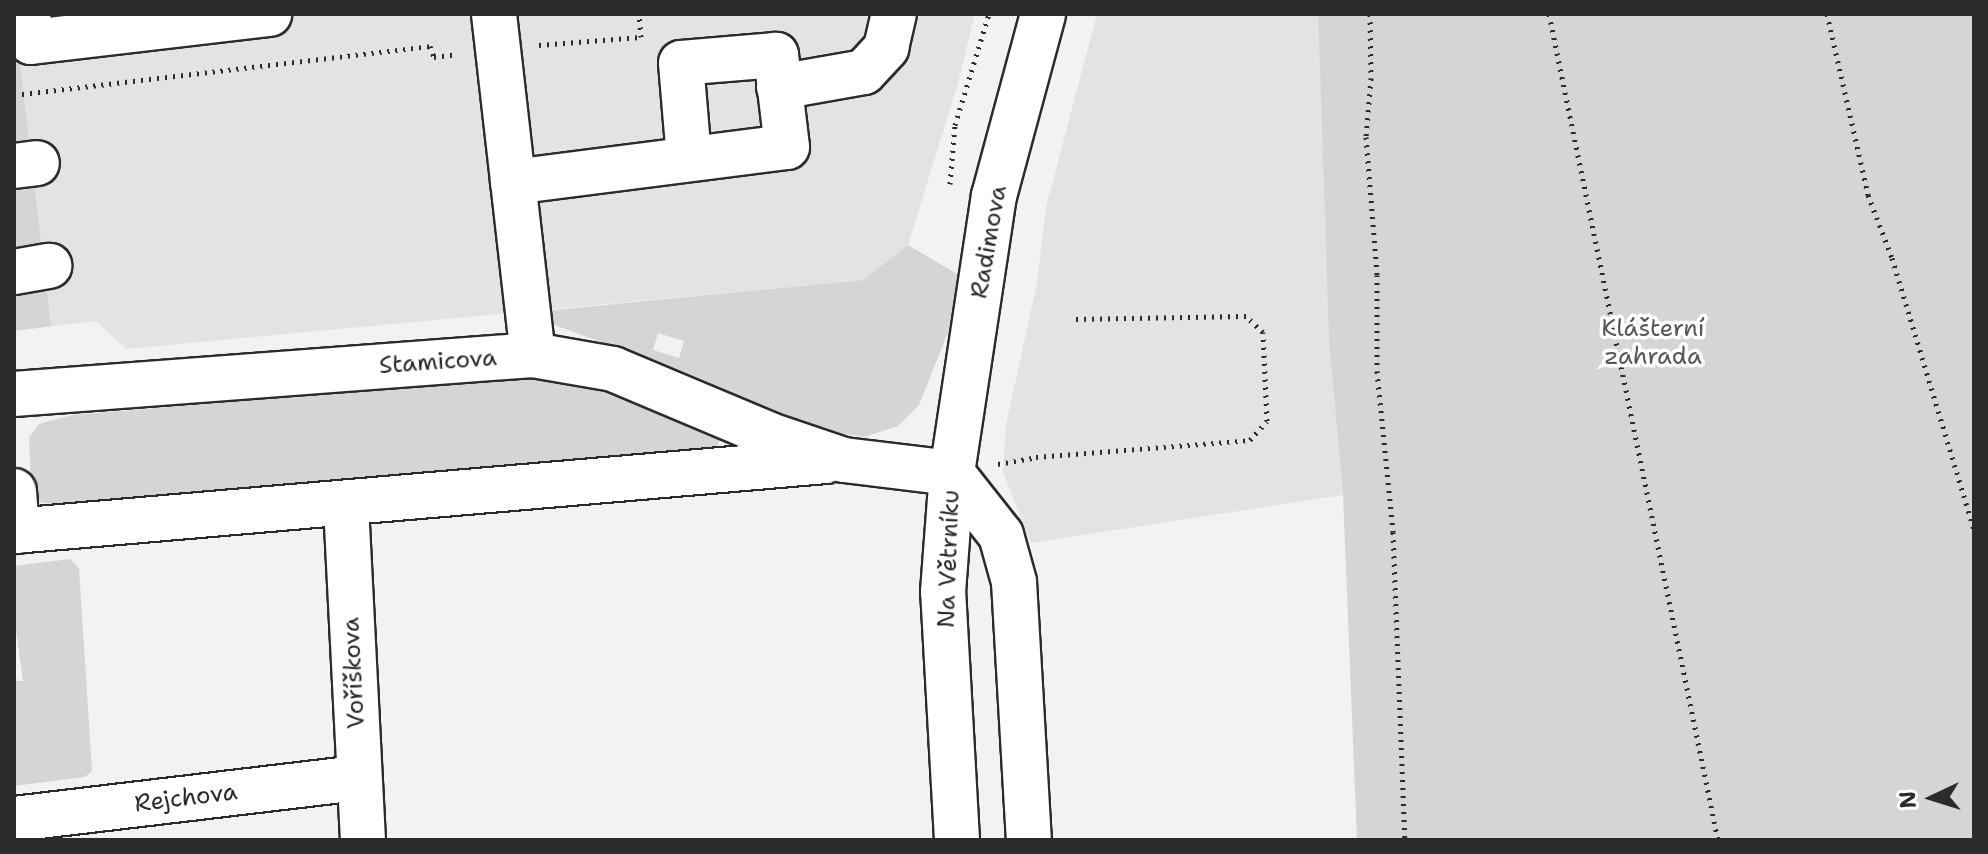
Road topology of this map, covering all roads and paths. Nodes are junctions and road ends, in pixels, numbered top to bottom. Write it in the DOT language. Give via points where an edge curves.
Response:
graph roads {
  1 [pos="28,14"];
  2 [pos="269,14"];
  3 [pos="639,14"];
  4 [pos="894,14"];
  5 [pos="1043,14"];
  6 [pos="1370,14"];
  7 [pos="1549,14"];
  8 [pos="1827,14"];
  9 [pos="496,31"];
  10 [pos="779,87"];
  11 [pos="14,95"];
  12 [pos="689,159"];
  13 [pos="513,182"];
  14 [pos="1074,319"];
  15 [pos="533,355"];
  16 [pos="14,394"];
  17 [pos="844,460"];
  18 [pos="952,473"];
  19 [pos="346,505"];
  20 [pos="15,518"];
  21 [pos="1974,530"];
  22 [pos="359,778"];
  23 [pos="14,819"];
  24 [pos="363,840"];
  25 [pos="957,840"];
  26 [pos="1029,840"];
  27 [pos="1405,840"];
  28 [pos="1718,840"];
  1 -- 2 [label="street" via="31,42"];
  3 -- 9 [label="path" via="641,37"];
  4 -- 10 [label="street" via="886,48 864,72"];
  5 -- 18 [label="street, Radimova" via="994,196"];
  6 -- 27 [label="path" via="1366,137 1377,275 1377,371 1393,532"];
  7 -- 28 [label="path"];
  8 -- 21 [label="path" via="1868,195"];
  9 -- 11 [label="path" via="434,57 430,46"];
  9 -- 13 [label="street"];
  10 -- 12 [label="street" via="787,147"];
  10 -- 12 [label="street" via="776,55 681,63"];
  12 -- 13 [label="street"];
  13 -- 15 [label="street"];
  14 -- 18 [label="path" via="1246,316 1263,332 1267,421 1250,440 1036,457"];
  15 -- 16 [label="street, Stamicova"];
  15 -- 17 [label="street, Stamicova" via="613,369"];
  17 -- 18 [label="street, Stamicova"];
  17 -- 19 [label="street, Stamicova"];
  18 -- 25 [label="street, Na Větrníku" via="943,592"];
  18 -- 26 [label="street, Na Větrníku" via="1001,535 1014,582"];
  19 -- 20 [label="street, Stamicova"];
  19 -- 22 [label="street, Voříškova"];
  22 -- 23 [label="street, Rejchova"];
  22 -- 24 [label="street, Voříškova"];
}
